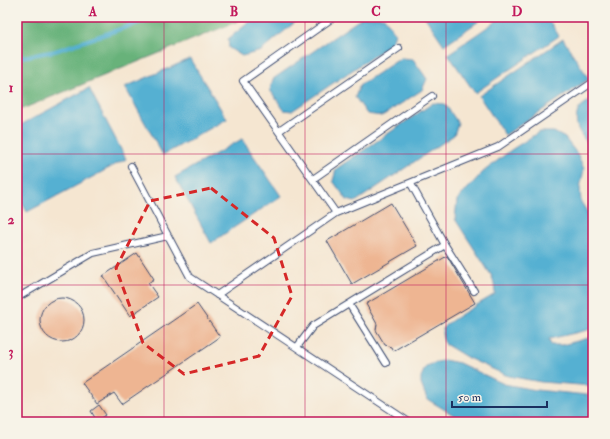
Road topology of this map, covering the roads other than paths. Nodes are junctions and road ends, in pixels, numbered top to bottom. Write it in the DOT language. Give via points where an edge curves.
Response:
graph roads {
  1 [pos="334,17"];
  2 [pos="399,48"];
  3 [pos="593,82"];
  4 [pos="432,96"];
  5 [pos="279,131"];
  6 [pos="131,166"];
  7 [pos="313,179"];
  8 [pos="411,184"];
  9 [pos="336,213"];
  10 [pos="168,236"];
  11 [pos="445,245"];
  12 [pos="474,290"];
  13 [pos="216,295"];
  14 [pos="17,298"];
  15 [pos="349,304"];
  16 [pos="297,347"];
  17 [pos="386,363"];
  18 [pos="409,422"];
  1 -- 5 [label="lane" via="243,80"];
  2 -- 5 [label="lane"];
  3 -- 8 [label="lane" via="498,147"];
  4 -- 7 [label="lane"];
  5 -- 7 [label="lane"];
  6 -- 10 [label="lane"];
  7 -- 9 [label="lane"];
  8 -- 9 [label="lane"];
  8 -- 11 [label="lane"];
  9 -- 13 [label="lane"];
  10 -- 13 [label="lane" via="190,277"];
  10 -- 14 [label="lane" via="93,253"];
  11 -- 12 [label="lane"];
  11 -- 15 [label="lane"];
  13 -- 16 [label="lane"];
  15 -- 16 [label="lane" via="313,326"];
  15 -- 17 [label="lane"];
  16 -- 18 [label="lane"];
}
